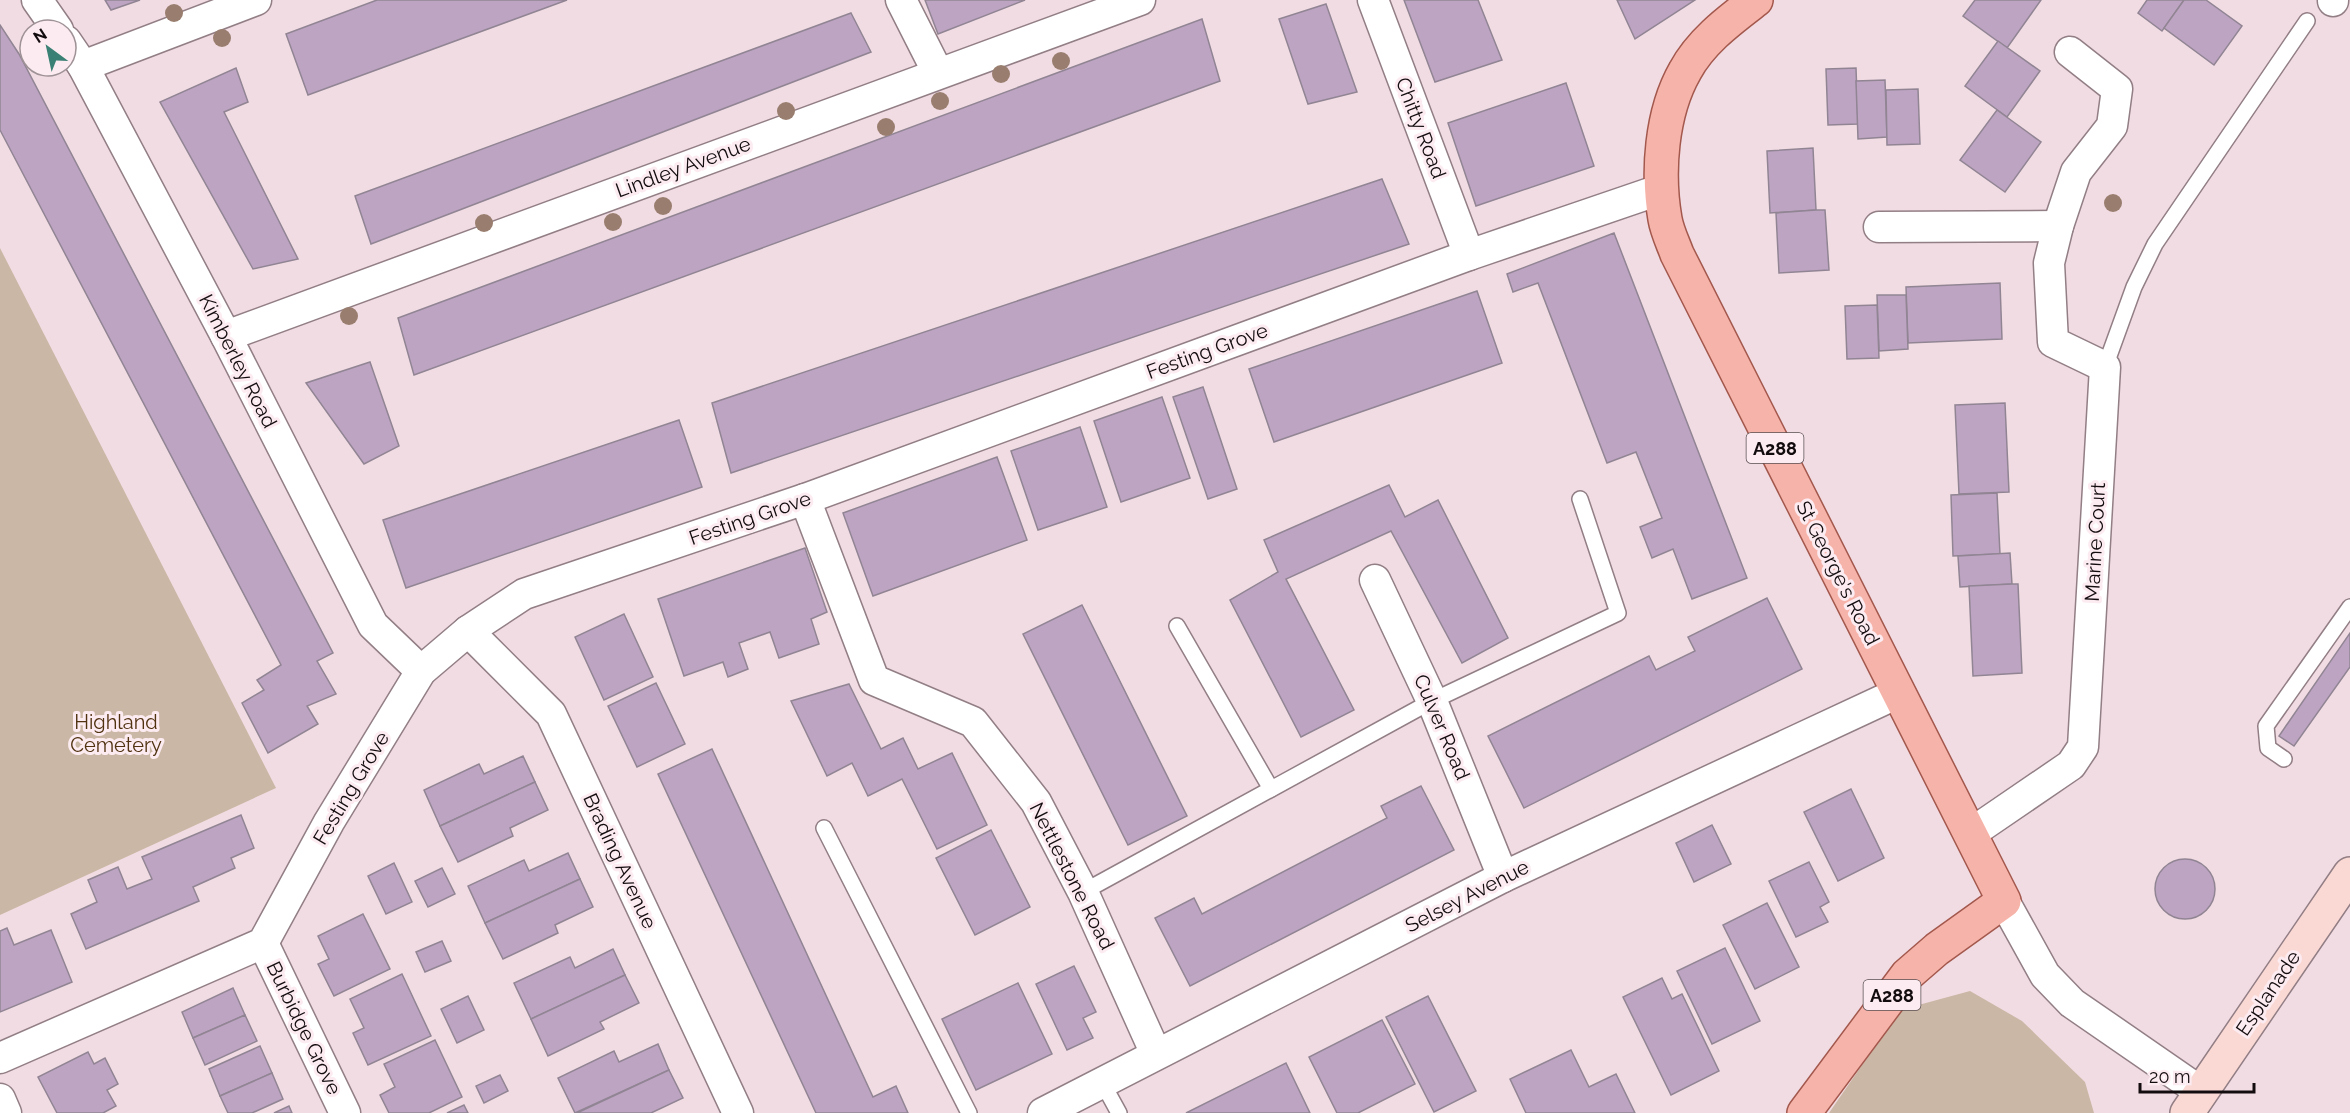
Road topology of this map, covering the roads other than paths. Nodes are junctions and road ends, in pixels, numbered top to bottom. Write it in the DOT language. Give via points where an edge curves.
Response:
graph roads {
  1 [pos="38,0"];
  2 [pos="256,0"];
  3 [pos="901,0"];
  4 [pos="1140,0"];
  5 [pos="1373,0"];
  6 [pos="1756,0"];
  7 [pos="50,18"];
  8 [pos="2307,21"];
  9 [pos="2070,52"];
  10 [pos="78,59"];
  11 [pos="83,66"];
  12 [pos="938,73"];
  13 [pos="1662,189"];
  14 [pos="2058,226"];
  15 [pos="1878,227"];
  16 [pos="1468,255"];
  17 [pos="226,336"];
  18 [pos="2105,367"];
  19 [pos="805,499"];
  20 [pos="1580,499"];
  21 [pos="1375,580"];
  22 [pos="2350,607"];
  23 [pos="1177,626"];
  24 [pos="468,632"];
  25 [pos="421,670"];
  26 [pos="1898,693"];
  27 [pos="1432,701"];
  28 [pos="2284,759"];
  29 [pos="1271,789"];
  30 [pos="824,828"];
  31 [pos="1970,834"];
  32 [pos="2350,874"];
  33 [pos="1503,877"];
  34 [pos="1083,892"];
  35 [pos="2004,900"];
  36 [pos="263,943"];
  37 [pos="1156,1054"];
  38 [pos="0,1058"];
  39 [pos="1102,1082"];
  40 [pos="0,1100"];
  41 [pos="2194,1102"];
  42 [pos="6,1113"];
  43 [pos="345,1113"];
  44 [pos="738,1113"];
  45 [pos="969,1113"];
  46 [pos="1043,1113"];
  47 [pos="1119,1113"];
  48 [pos="1804,1113"];
  1 -- 7 [label="street"];
  2 -- 11 [label="street"];
  3 -- 12 [label="street"];
  4 -- 12 [label="street, Lindley Avenue"];
  5 -- 16 [label="street, Chitty Road"];
  6 -- 13 [label="main road, St George's Road / A288" via="1705,43 1684,71 1664,136"];
  8 -- 18 [label="lane" via="2155,244 2134,287"];
  9 -- 14 [label="street" via="2117,89 2112,126 2076,172"];
  10 -- 11 [label="street, Kimberley Road"];
  11 -- 17 [label="street, Kimberley Road"];
  12 -- 17 [label="street, Lindley Avenue"];
  13 -- 16 [label="street, Festing Grove"];
  13 -- 26 [label="main road, St George's Road / A288" via="1665,221 1677,254"];
  14 -- 15 [label="street"];
  14 -- 18 [label="street" via="2049,262 2053,342"];
  16 -- 19 [label="street, Festing Grove"];
  17 -- 25 [label="street, Kimberley Road" via="373,625"];
  18 -- 31 [label="street, Marine Court" via="2083,747 2071,765"];
  19 -- 24 [label="street, Festing Grove" via="524,594"];
  19 -- 34 [label="street, Nettlestone Road" via="874,680 973,722 1036,802"];
  20 -- 27 [label="lane" via="1618,613"];
  21 -- 27 [label="street, Culver Road"];
  22 -- 28 [label="lane" via="2266,726 2268,748"];
  23 -- 29 [label="lane"];
  24 -- 25 [label="street, Festing Grove"];
  24 -- 44 [label="street, Brading Avenue" via="551,714"];
  25 -- 36 [label="street, Festing Grove" via="329,822"];
  26 -- 31 [label="main road, St George's Road / A288"];
  26 -- 33 [label="street, Selsey Avenue"];
  27 -- 29 [label="lane"];
  27 -- 33 [label="street, Culver Road"];
  29 -- 34 [label="lane"];
  30 -- 45 [label="lane"];
  31 -- 35 [label="main road, St George's Road / A288"];
  32 -- 41 [label="street, Esplanade"];
  33 -- 37 [label="street, Selsey Avenue"];
  34 -- 37 [label="street, Nettlestone Road"];
  35 -- 41 [label="street, St George's Road" via="2045,975 2072,1003"];
  35 -- 48 [label="main road, A288" via="1907,975"];
  36 -- 38 [label="street"];
  36 -- 43 [label="street, Burbidge Grove"];
  37 -- 39 [label="street, Selsey Avenue"];
  39 -- 46 [label="street, Selsey Avenue"];
  39 -- 47 [label="lane"];
  40 -- 42 [label="street"];
}
